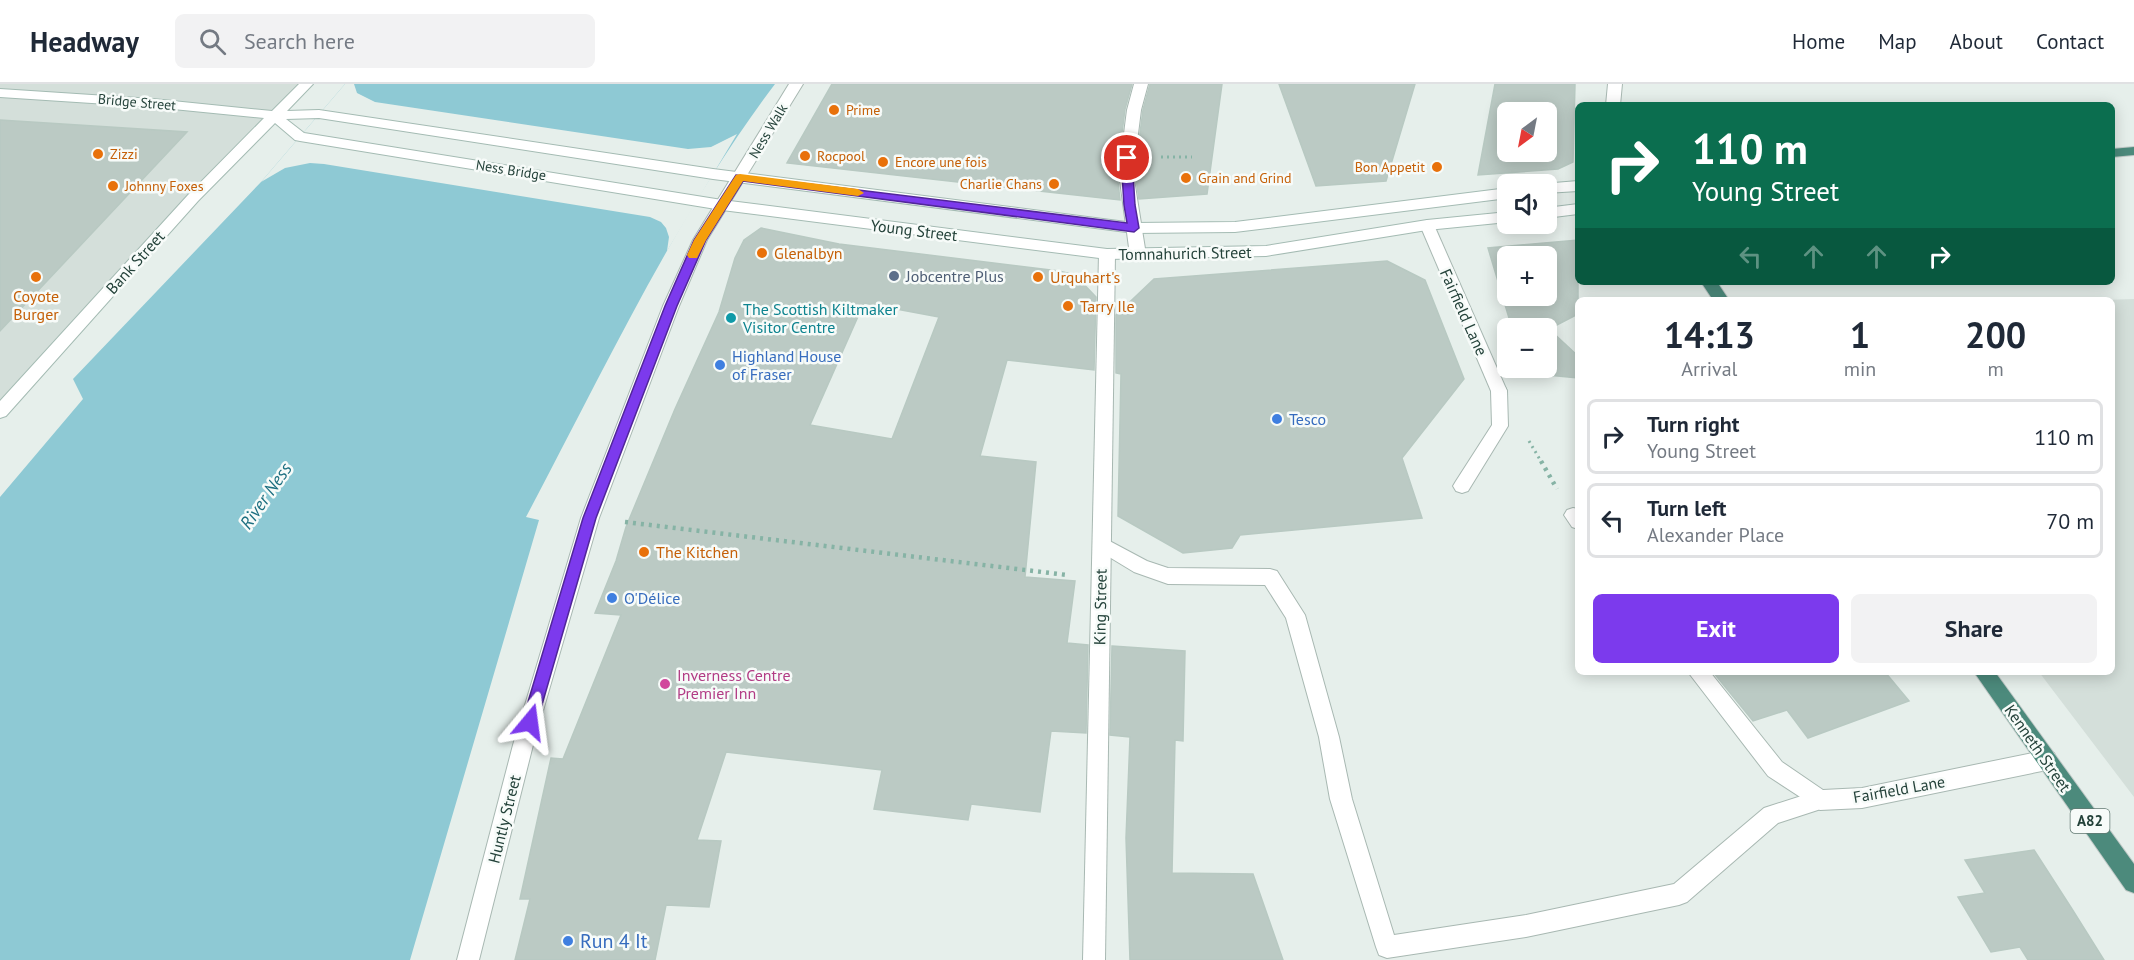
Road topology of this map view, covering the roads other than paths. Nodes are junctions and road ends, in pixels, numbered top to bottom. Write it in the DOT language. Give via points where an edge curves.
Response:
graph roads {
  1 [pos="306,84"];
  2 [pos="796,84"];
  3 [pos="1141,84"];
  4 [pos="1615,84"];
  5 [pos="0,93"];
  6 [pos="1613,102"];
  7 [pos="273,115"];
  8 [pos="2134,151"];
  9 [pos="2115,153"];
  10 [pos="740,177"];
  11 [pos="1575,186"];
  12 [pos="1557,187"];
  13 [pos="1497,194"];
  14 [pos="722,206"];
  15 [pos="1575,209"];
  16 [pos="1557,212"];
  17 [pos="1497,218"];
  18 [pos="1427,225"];
  19 [pos="1110,226"];
  20 [pos="1134,228"];
  21 [pos="1107,254"];
  22 [pos="1138,255"];
  23 [pos="0,412"];
  24 [pos="1462,486"];
  25 [pos="1102,544"];
  26 [pos="1700,675"];
  27 [pos="1986,675"];
  28 [pos="2047,760"];
  29 [pos="1820,800"];
  30 [pos="2134,882"];
  31 [pos="468,960"];
  32 [pos="1094,960"];
  1 -- 7 [label="main road, Bank Street"];
  2 -- 10 [label="main road, Ness Walk"];
  3 -- 20 [label="main road" via="1127,158"];
  4 -- 6 [label="main road"];
  5 -- 7 [label="main road, Bridge Street"];
  7 -- 10 [label="main road, Ness Bridge" via="319,114"];
  7 -- 14 [label="main road, Ness Bridge" via="300,137"];
  7 -- 23 [label="main road, Bank Street"];
  8 -- 9 [label="highway"];
  10 -- 14 [label="main road, Huntly Street"];
  10 -- 19 [label="main road, Young Street"];
  11 -- 12 [label="main road"];
  13 -- 20 [label="main road, Tomnahurich Street" via="1235,227"];
  14 -- 21 [label="main road, Young Street"];
  14 -- 31 [label="main road, Huntly Street" via="700,240 671,306 590,518 523,745"];
  15 -- 16 [label="main road"];
  17 -- 18 [label="main road, Tomnahurich Street"];
  18 -- 22 [label="main road, Tomnahurich Street" via="1266,252"];
  18 -- 24 [label="main road, Fairfield Lane" via="1499,391 1500,426"];
  19 -- 20 [label="main road, Tomnahurich Street"];
  19 -- 21 [label="main road, Tomnahurich Street"];
  20 -- 22 [label="main road"];
  21 -- 22 [label="main road, Tomnahurich Street"];
  21 -- 25 [label="main road, King Street"];
  25 -- 29 [label="main road, Fairfield Lane" via="1141,567 1167,576 1270,577 1295,615 1329,737 1341,799 1388,947 1526,926 1679,894 1772,815"];
  25 -- 32 [label="main road, King Street"];
  26 -- 29 [label="main road" via="1775,769"];
  27 -- 28 [label="highway, Kenneth Street / A82"];
  28 -- 29 [label="main road, Fairfield Lane" via="1862,798"];
  28 -- 30 [label="highway, Kenneth Street / A82"];
}
